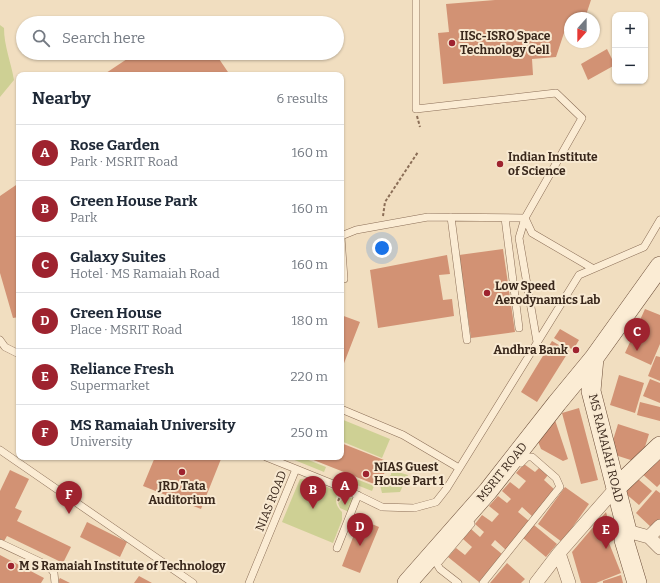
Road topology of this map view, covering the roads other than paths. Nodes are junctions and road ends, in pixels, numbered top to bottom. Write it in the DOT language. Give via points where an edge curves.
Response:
graph roads {
  1 [pos="416,0"];
  2 [pos="452,217"];
  3 [pos="505,218"];
  4 [pos="525,218"];
  5 [pos="660,220"];
  6 [pos="344,236"];
  7 [pos="660,266"];
  8 [pos="592,268"];
  9 [pos="519,328"];
  10 [pos="0,340"];
  11 [pos="467,340"];
  12 [pos="537,342"];
  13 [pos="16,352"];
  14 [pos="594,358"];
  15 [pos="591,391"];
  16 [pos="564,394"];
  17 [pos="344,410"];
  18 [pos="660,446"];
  19 [pos="0,450"];
  20 [pos="274,460"];
  21 [pos="459,468"];
  22 [pos="296,469"];
  23 [pos="514,472"];
  24 [pos="505,483"];
  25 [pos="616,488"];
  26 [pos="358,495"];
  27 [pos="488,498"];
  28 [pos="475,519"];
  29 [pos="660,526"];
  30 [pos="627,531"];
  31 [pos="649,536"];
  32 [pos="0,543"];
  33 [pos="337,548"];
  34 [pos="660,548"];
  35 [pos="559,553"];
  36 [pos="54,583"];
  37 [pos="193,583"];
  38 [pos="249,583"];
  39 [pos="407,583"];
  40 [pos="458,583"];
  41 [pos="483,583"];
  42 [pos="536,583"];
  43 [pos="569,583"];
  44 [pos="637,583"];
  45 [pos="648,583"];
  1 -- 4 [label="lane" via="416,109 556,93 582,118"];
  2 -- 3 [label="lane"];
  2 -- 6 [label="lane" via="428,217 356,230"];
  2 -- 11 [label="lane"];
  3 -- 4 [label="lane"];
  3 -- 9 [label="lane"];
  4 -- 8 [label="lane" via="532,233"];
  4 -- 12 [label="lane" via="519,238"];
  5 -- 8 [label="lane, NIAS ROAD" via="644,247"];
  7 -- 14 [label="main road"];
  8 -- 12 [label="lane, NIAS ROAD" via="579,275"];
  10 -- 13 [label="lane"];
  12 -- 21 [label="lane, NIAS ROAD"];
  14 -- 15 [label="main road, MS RAMAIAH ROAD"];
  14 -- 16 [label="main road, MSRIT ROAD"];
  15 -- 16 [label="main road"];
  15 -- 25 [label="main road, MS RAMAIAH ROAD"];
  16 -- 27 [label="main road, MSRIT ROAD"];
  17 -- 21 [label="lane" via="403,436"];
  18 -- 25 [label="main road"];
  19 -- 37 [label="lane"];
  20 -- 22 [label="lane"];
  21 -- 26 [label="lane, NIAS ROAD" via="436,502 414,508 382,507"];
  22 -- 26 [label="lane, NIAS ROAD"];
  22 -- 38 [label="lane, NIAS ROAD"];
  23 -- 41 [label="lane" via="527,457 532,457 556,478 560,487"];
  24 -- 27 [label="lane"];
  25 -- 30 [label="main road, MS RAMAIAH ROAD"];
  25 -- 35 [label="street"];
  26 -- 33 [label="lane"];
  27 -- 39 [label="main road, MSRIT ROAD"];
  28 -- 40 [label="lane" via="437,564"];
  29 -- 31 [label="street"];
  30 -- 31 [label="street"];
  30 -- 44 [label="main road, MS RAMAIAH ROAD" via="624,540"];
  30 -- 45 [label="main road, MS RAMAIAH ROAD" via="635,538"];
  31 -- 34 [label="street"];
  32 -- 36 [label="lane" via="49,566 54,573"];
  35 -- 42 [label="street"];
  35 -- 43 [label="street"];
}
